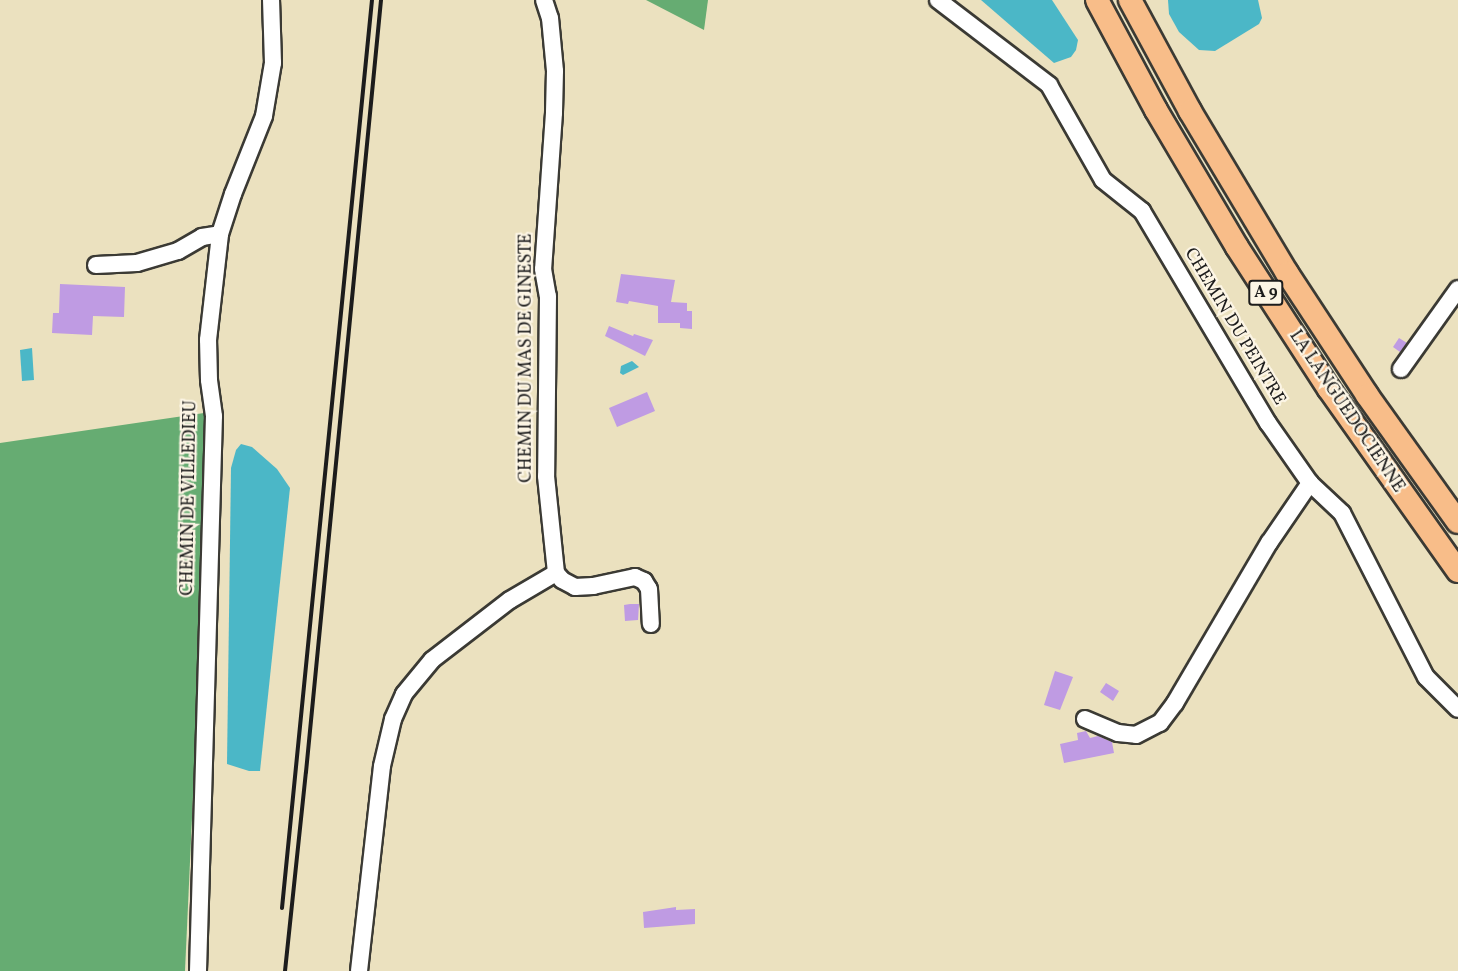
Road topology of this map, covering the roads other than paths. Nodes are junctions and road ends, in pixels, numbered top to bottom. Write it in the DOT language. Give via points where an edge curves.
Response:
graph roads {
  1 [pos="271,0"];
  2 [pos="544,0"];
  3 [pos="938,0"];
  4 [pos="1097,0"];
  5 [pos="1130,0"];
  6 [pos="220,234"];
  7 [pos="96,265"];
  8 [pos="1458,289"];
  9 [pos="1401,369"];
  10 [pos="1310,483"];
  11 [pos="1458,522"];
  12 [pos="1458,571"];
  13 [pos="556,573"];
  14 [pos="651,624"];
  15 [pos="1458,709"];
  16 [pos="1085,719"];
  17 [pos="198,971"];
  18 [pos="359,971"];
  1 -- 6 [label="street, CHEMIN DE VILLEDIEU" via="273,63 264,116"];
  2 -- 13 [label="street, CHEMIN DU MAS DE GINESTE" via="550,18 555,71 543,269 548,296 546,476"];
  3 -- 10 [label="street, CHEMIN DU PEINTRE" via="1050,85 1103,180 1142,211 1268,423"];
  4 -- 12 [label="highway, LA LANGUEDOCIENNE / A 9" via="1237,247 1329,389"];
  5 -- 11 [label="highway, LA LANGUEDOCIENNE / A 9" via="1195,121 1287,273 1367,395"];
  6 -- 7 [label="street" via="202,237 178,251 137,263"];
  6 -- 17 [label="street, CHEMIN DE VILLEDIEU" via="208,340 214,416"];
  8 -- 9 [label="street"];
  10 -- 15 [label="street, CHEMIN DU PEINTRE" via="1342,513 1426,677"];
  10 -- 16 [label="street" via="1160,723 1136,735 1118,733"];
  13 -- 14 [label="street" via="575,587 635,577 644,581 649,589"];
  13 -- 18 [label="street" via="510,600 432,660 404,694 393,719 382,766"];
}
